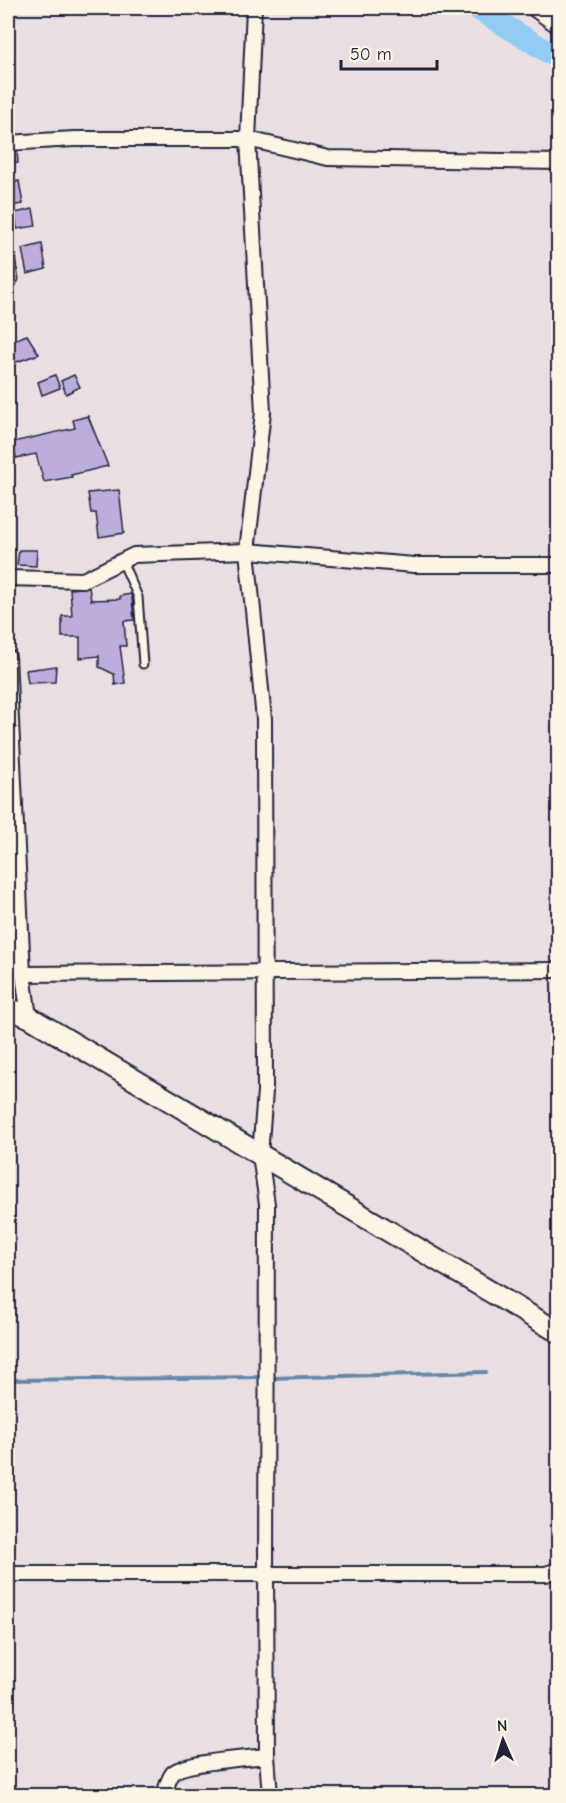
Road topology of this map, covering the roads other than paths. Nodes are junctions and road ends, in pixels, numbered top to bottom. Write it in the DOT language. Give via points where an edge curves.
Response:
graph roads {
  1 [pos="254,8"];
  2 [pos="533,8"];
  3 [pos="558,26"];
  4 [pos="249,139"];
  5 [pos="8,143"];
  6 [pos="558,162"];
  7 [pos="8,245"];
  8 [pos="14,279"];
  9 [pos="247,551"];
  10 [pos="122,561"];
  11 [pos="558,564"];
  12 [pos="8,578"];
  13 [pos="8,657"];
  14 [pos="143,664"];
  15 [pos="558,970"];
  16 [pos="263,973"];
  17 [pos="23,975"];
  18 [pos="8,1008"];
  19 [pos="29,1017"];
  20 [pos="260,1155"];
  21 [pos="558,1332"];
  22 [pos="558,1570"];
  23 [pos="266,1573"];
  24 [pos="8,1574"];
  25 [pos="267,1756"];
  26 [pos="164,1796"];
  27 [pos="270,1796"];
  1 -- 4 [label="street"];
  2 -- 3 [label="street"];
  4 -- 5 [label="street"];
  4 -- 6 [label="street" via="328,158"];
  4 -- 9 [label="street" via="263,412"];
  7 -- 8 [label="lane"];
  9 -- 10 [label="street" via="134,555"];
  9 -- 11 [label="street" via="414,565"];
  9 -- 16 [label="street" via="264,719"];
  10 -- 12 [label="street" via="83,580"];
  10 -- 14 [label="lane" via="138,597"];
  13 -- 17 [label="street"];
  15 -- 16 [label="street"];
  16 -- 17 [label="street"];
  16 -- 20 [label="street" via="265,1091"];
  17 -- 19 [label="street"];
  18 -- 19 [label="street"];
  19 -- 20 [label="street"];
  20 -- 21 [label="street"];
  20 -- 23 [label="street" via="267,1204"];
  22 -- 23 [label="street" via="546,1574"];
  23 -- 24 [label="street"];
  23 -- 25 [label="street"];
  25 -- 26 [label="street" via="178,1770 168,1782"];
  25 -- 27 [label="street"];
}
